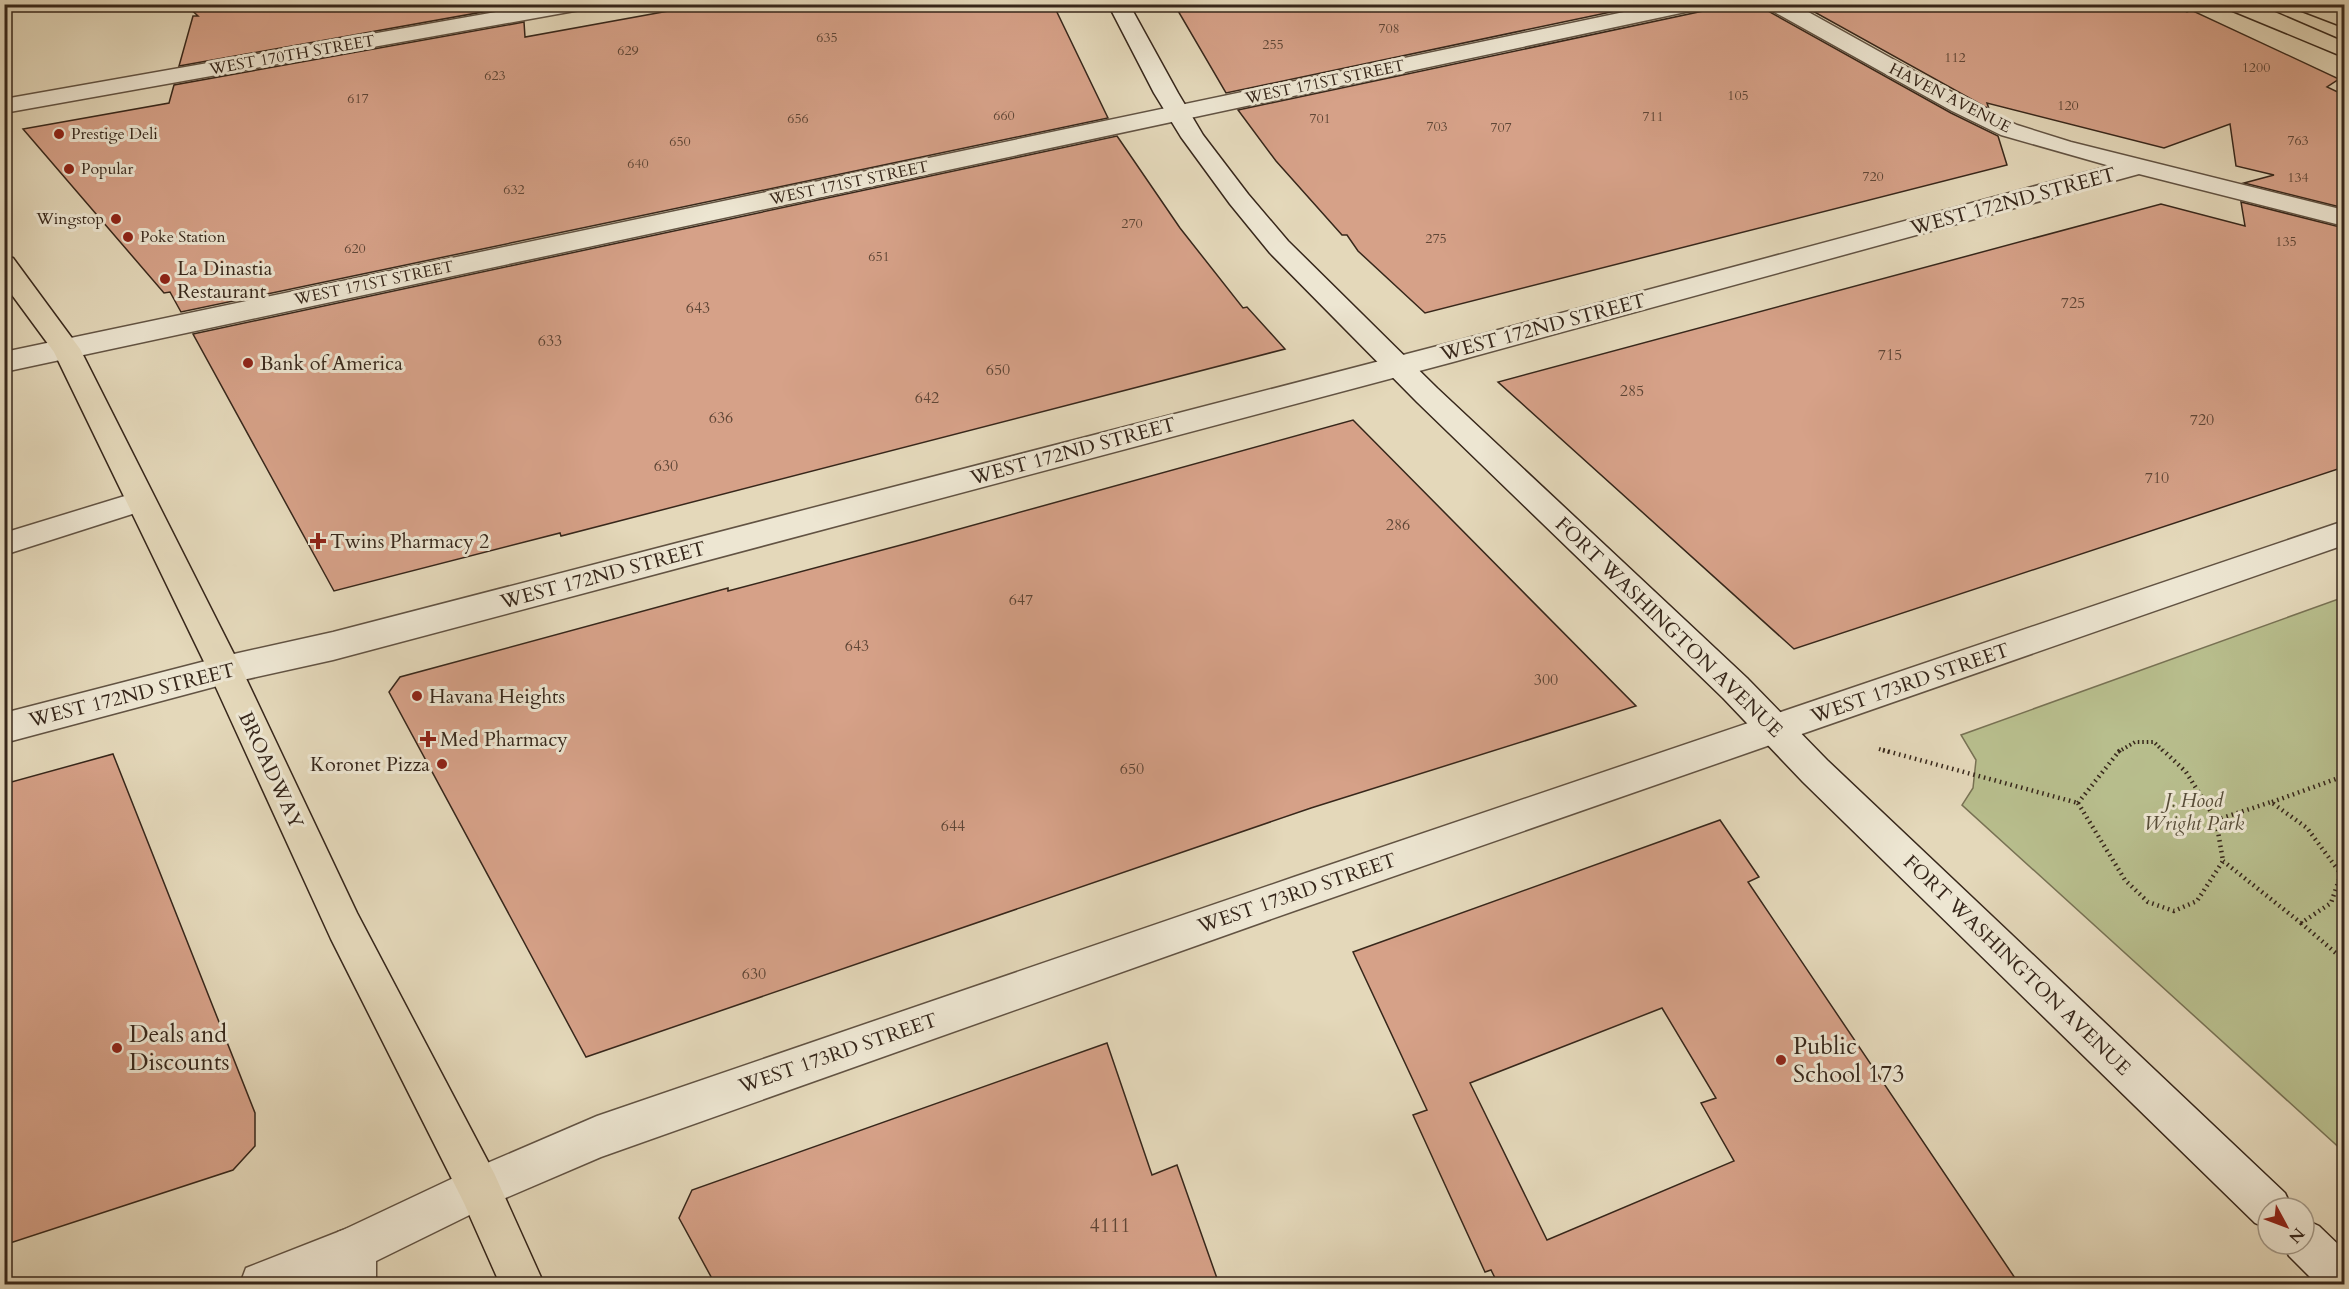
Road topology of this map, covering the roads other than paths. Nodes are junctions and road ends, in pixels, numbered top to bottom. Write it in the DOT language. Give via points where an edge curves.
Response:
graph roads {
  1 [pos="580,4"];
  2 [pos="1118,4"];
  3 [pos="1695,4"];
  4 [pos="1777,4"];
  5 [pos="2236,4"];
  6 [pos="2305,4"];
  7 [pos="2344,21"];
  8 [pos="2344,50"];
  9 [pos="4,106"];
  10 [pos="1177,113"];
  11 [pos="2140,166"];
  12 [pos="2344,218"];
  13 [pos="4,264"];
  14 [pos="66,349"];
  15 [pos="4,362"];
  16 [pos="1398,365"];
  17 [pos="141,501"];
  18 [pos="2344,532"];
  19 [pos="4,544"];
  20 [pos="225,670"];
  21 [pos="4,728"];
  22 [pos="1775,729"];
  23 [pos="479,1188"];
  24 [pos="2258,1196"];
  25 [pos="2316,1253"];
  26 [pos="354,1266"];
  27 [pos="2344,1280"];
  28 [pos="262,1284"];
  29 [pos="522,1284"];
  1 -- 9 [label="street, WEST 170TH STREET"];
  2 -- 10 [label="street, FORT WASHINGTON AVENUE"];
  3 -- 10 [label="street, WEST 171ST STREET"];
  4 -- 11 [label="street, HAVEN AVENUE" via="2009,130"];
  5 -- 8 [label="main road"];
  6 -- 7 [label="main road"];
  10 -- 14 [label="street, WEST 171ST STREET"];
  10 -- 16 [label="street, FORT WASHINGTON AVENUE" via="1273,240"];
  11 -- 12 [label="street, HAVEN AVENUE"];
  11 -- 16 [label="street, WEST 172ND STREET"];
  13 -- 14 [label="main road, BROADWAY"];
  14 -- 15 [label="street, WEST 171ST STREET"];
  14 -- 17 [label="main road, BROADWAY"];
  16 -- 20 [label="street, WEST 172ND STREET" via="368,637"];
  16 -- 22 [label="street, FORT WASHINGTON AVENUE"];
  17 -- 19 [label="lane"];
  17 -- 20 [label="main road, BROADWAY"];
  18 -- 22 [label="street, WEST 173RD STREET"];
  20 -- 21 [label="street, WEST 172ND STREET"];
  20 -- 23 [label="main road, BROADWAY" via="344,926"];
  22 -- 23 [label="street, WEST 173RD STREET" via="597,1137"];
  22 -- 24 [label="street, FORT WASHINGTON AVENUE"];
  23 -- 26 [label="street, WEST 173RD STREET"];
  23 -- 29 [label="main road, BROADWAY"];
  25 -- 27 [label="street"];
  26 -- 28 [label="street, WEST 173RD STREET"];
}
